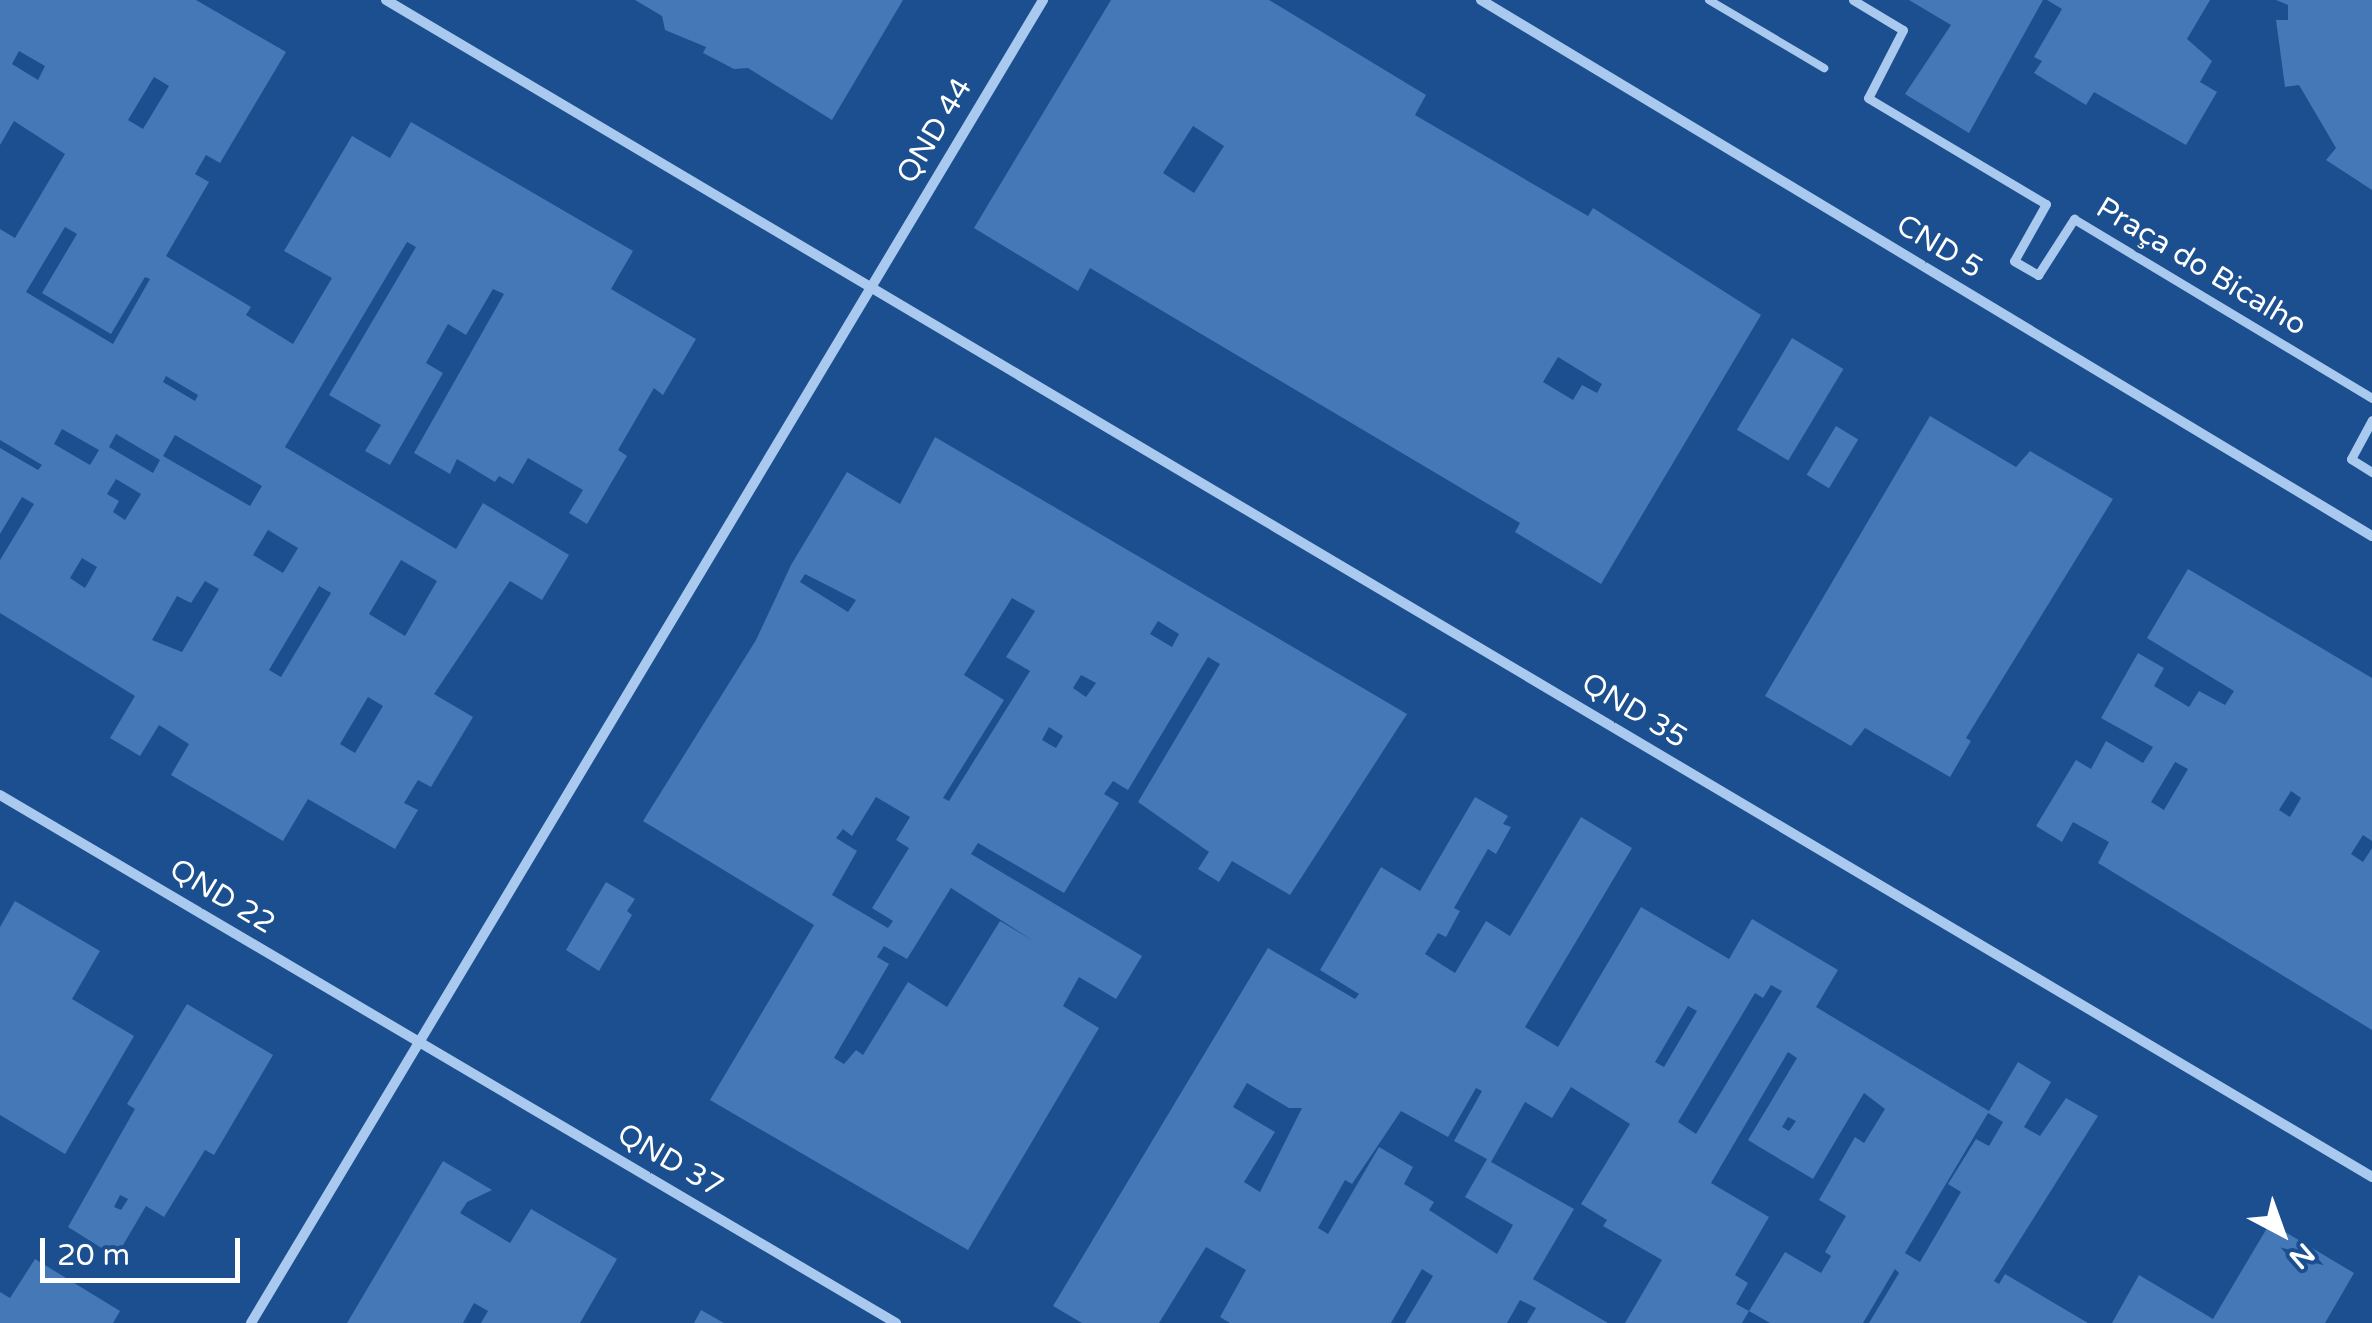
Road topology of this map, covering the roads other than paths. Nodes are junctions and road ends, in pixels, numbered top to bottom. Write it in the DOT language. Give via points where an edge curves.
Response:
graph roads {
  1 [pos="386,0"];
  2 [pos="1043,0"];
  3 [pos="1481,0"];
  4 [pos="1709,0"];
  5 [pos="1853,0"];
  6 [pos="1824,68"];
  7 [pos="870,287"];
  8 [pos="2372,398"];
  9 [pos="2372,420"];
  10 [pos="2372,472"];
  11 [pos="2372,536"];
  12 [pos="0,794"];
  13 [pos="418,1042"];
  14 [pos="2372,1177"];
  15 [pos="251,1323"];
  16 [pos="896,1323"];
  1 -- 7 [label="street, QND 35"];
  2 -- 7 [label="street, QND 44"];
  3 -- 11 [label="street, CND 5"];
  4 -- 6 [label="lane"];
  5 -- 8 [label="street, Praça do Bicalho" via="1903,30 1868,98 2046,204 2014,261 2038,275 2074,219"];
  7 -- 13 [label="street, QND 44"];
  7 -- 14 [label="street, QND 35"];
  9 -- 10 [label="street" via="2351,459"];
  12 -- 13 [label="street, QND 22"];
  13 -- 15 [label="street, QND 44"];
  13 -- 16 [label="street, QND 37"];
}
